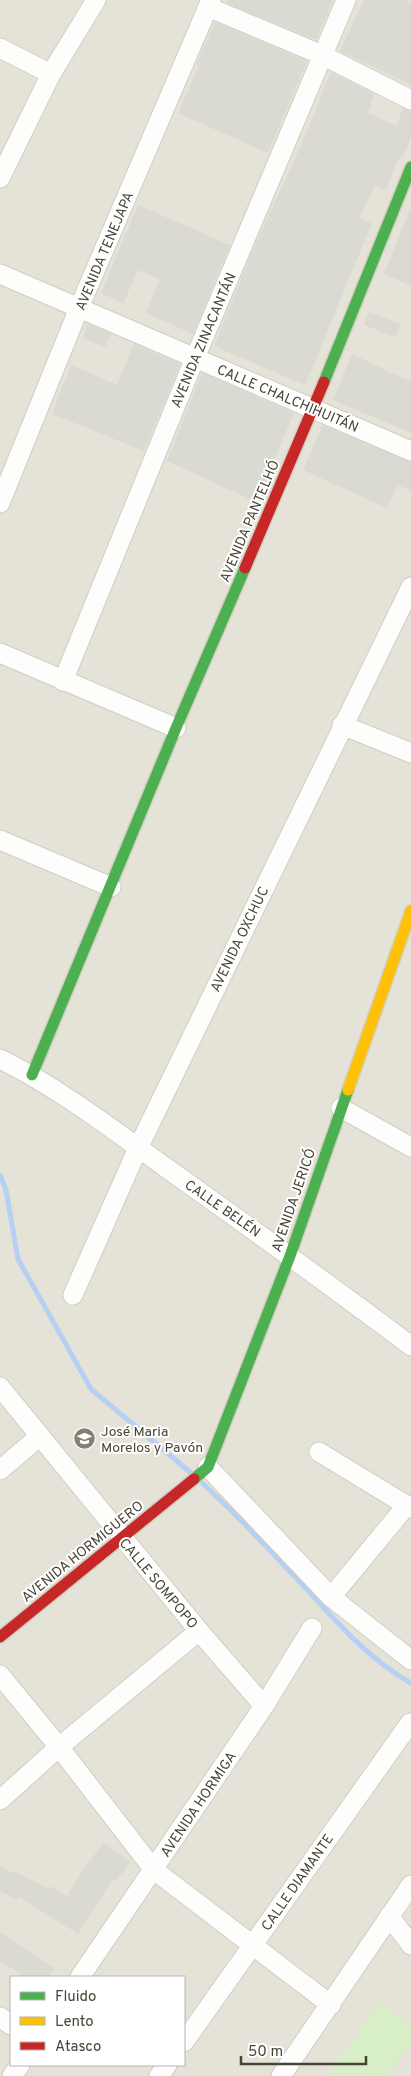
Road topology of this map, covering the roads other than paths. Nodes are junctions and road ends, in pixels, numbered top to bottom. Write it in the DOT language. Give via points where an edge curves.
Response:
graph roads {
  1 [pos="96,0"];
  2 [pos="346,0"];
  3 [pos="210,4"];
  4 [pos="0,48"];
  5 [pos="322,55"];
  6 [pos="51,74"];
  7 [pos="411,100"];
  8 [pos="411,167"];
  9 [pos="0,178"];
  10 [pos="0,274"];
  11 [pos="79,308"];
  12 [pos="195,358"];
  13 [pos="314,408"];
  14 [pos="411,451"];
  15 [pos="0,503"];
  16 [pos="411,587"];
  17 [pos="0,653"];
  18 [pos="63,680"];
  19 [pos="342,725"];
  20 [pos="176,728"];
  21 [pos="411,753"];
  22 [pos="0,840"];
  23 [pos="111,887"];
  24 [pos="411,911"];
  25 [pos="0,1059"];
  26 [pos="32,1075"];
  27 [pos="341,1108"];
  28 [pos="411,1147"];
  29 [pos="138,1148"];
  30 [pos="290,1256"];
  31 [pos="73,1295"];
  32 [pos="411,1346"];
  33 [pos="0,1388"];
  34 [pos="40,1436"];
  35 [pos="319,1452"];
  36 [pos="205,1469"];
  37 [pos="0,1470"];
  38 [pos="184,1488"];
  39 [pos="409,1507"];
  40 [pos="122,1537"];
  41 [pos="331,1597"];
  42 [pos="312,1628"];
  43 [pos="199,1631"];
  44 [pos="0,1637"];
  45 [pos="411,1660"];
  46 [pos="0,1675"];
  47 [pos="264,1706"];
  48 [pos="410,1722"];
  49 [pos="59,1747"];
  50 [pos="0,1800"];
  51 [pos="154,1870"];
  52 [pos="411,1885"];
  53 [pos="389,1916"];
  54 [pos="252,1946"];
  55 [pos="411,1946"];
  56 [pos="81,1976"];
  57 [pos="331,2005"];
  58 [pos="185,2041"];
  59 [pos="281,2076"];
  1 -- 6 [label="street"];
  2 -- 5 [label="street, AVENIDA ZINACANTÁN"];
  3 -- 5 [label="street"];
  3 -- 11 [label="street, AVENIDA TENEJAPA"];
  4 -- 6 [label="street"];
  5 -- 7 [label="street"];
  5 -- 12 [label="street, AVENIDA ZINACANTÁN"];
  6 -- 9 [label="street"];
  8 -- 13 [label="street, AVENIDA PANTELHÓ"];
  10 -- 11 [label="street, CALLE CHALCHIHUITÁN"];
  11 -- 12 [label="street, CALLE CHALCHIHUITÁN"];
  11 -- 15 [label="street, AVENIDA TENEJAPA"];
  12 -- 13 [label="street, CALLE CHALCHIHUITÁN"];
  12 -- 18 [label="street, AVENIDA ZINACANTÁN"];
  13 -- 14 [label="street, CALLE CHALCHIHUITÁN"];
  13 -- 20 [label="street, AVENIDA PANTELHÓ"];
  16 -- 19 [label="street, AVENIDA OXCHUC"];
  17 -- 18 [label="street"];
  18 -- 20 [label="street"];
  19 -- 21 [label="street"];
  19 -- 29 [label="street, AVENIDA OXCHUC"];
  20 -- 23 [label="street, AVENIDA PANTELHÓ"];
  22 -- 23 [label="street"];
  23 -- 26 [label="street"];
  24 -- 27 [label="street, AVENIDA JERICÓ"];
  25 -- 26 [label="street, CALLE BELÉN"];
  26 -- 29 [label="street, CALLE BELÉN"];
  27 -- 28 [label="street"];
  27 -- 30 [label="street, AVENIDA JERICÓ"];
  29 -- 30 [label="street, CALLE BELÉN"];
  29 -- 31 [label="street, AVENIDA OXCHUC"];
  30 -- 32 [label="street, CALLE BELÉN"];
  30 -- 36 [label="street, AVENIDA JERICÓ"];
  33 -- 34 [label="street, CALLE SOMPOPO"];
  34 -- 37 [label="street"];
  34 -- 40 [label="street, CALLE SOMPOPO"];
  35 -- 39 [label="street"];
  36 -- 38 [label="street, AVENIDA JERICÓ"];
  36 -- 41 [label="street"];
  38 -- 40 [label="street, AVENIDA HORMIGUERO"];
  39 -- 41 [label="street"];
  40 -- 43 [label="street, CALLE SOMPOPO"];
  40 -- 44 [label="street, AVENIDA HORMIGUERO"];
  41 -- 45 [label="street"];
  42 -- 47 [label="street, AVENIDA HORMIGA"];
  43 -- 47 [label="street, CALLE SOMPOPO"];
  43 -- 49 [label="street"];
  46 -- 49 [label="street"];
  47 -- 51 [label="street, AVENIDA HORMIGA"];
  48 -- 54 [label="street, CALLE DIAMANTE"];
  49 -- 50 [label="street"];
  49 -- 51 [label="street"];
  51 -- 54 [label="street"];
  51 -- 56 [label="street, AVENIDA HORMIGA"];
  52 -- 53 [label="street"];
  53 -- 55 [label="street"];
  53 -- 57 [label="street"];
  54 -- 57 [label="street"];
  54 -- 58 [label="street, CALLE DIAMANTE"];
  57 -- 59 [label="street"];
}
